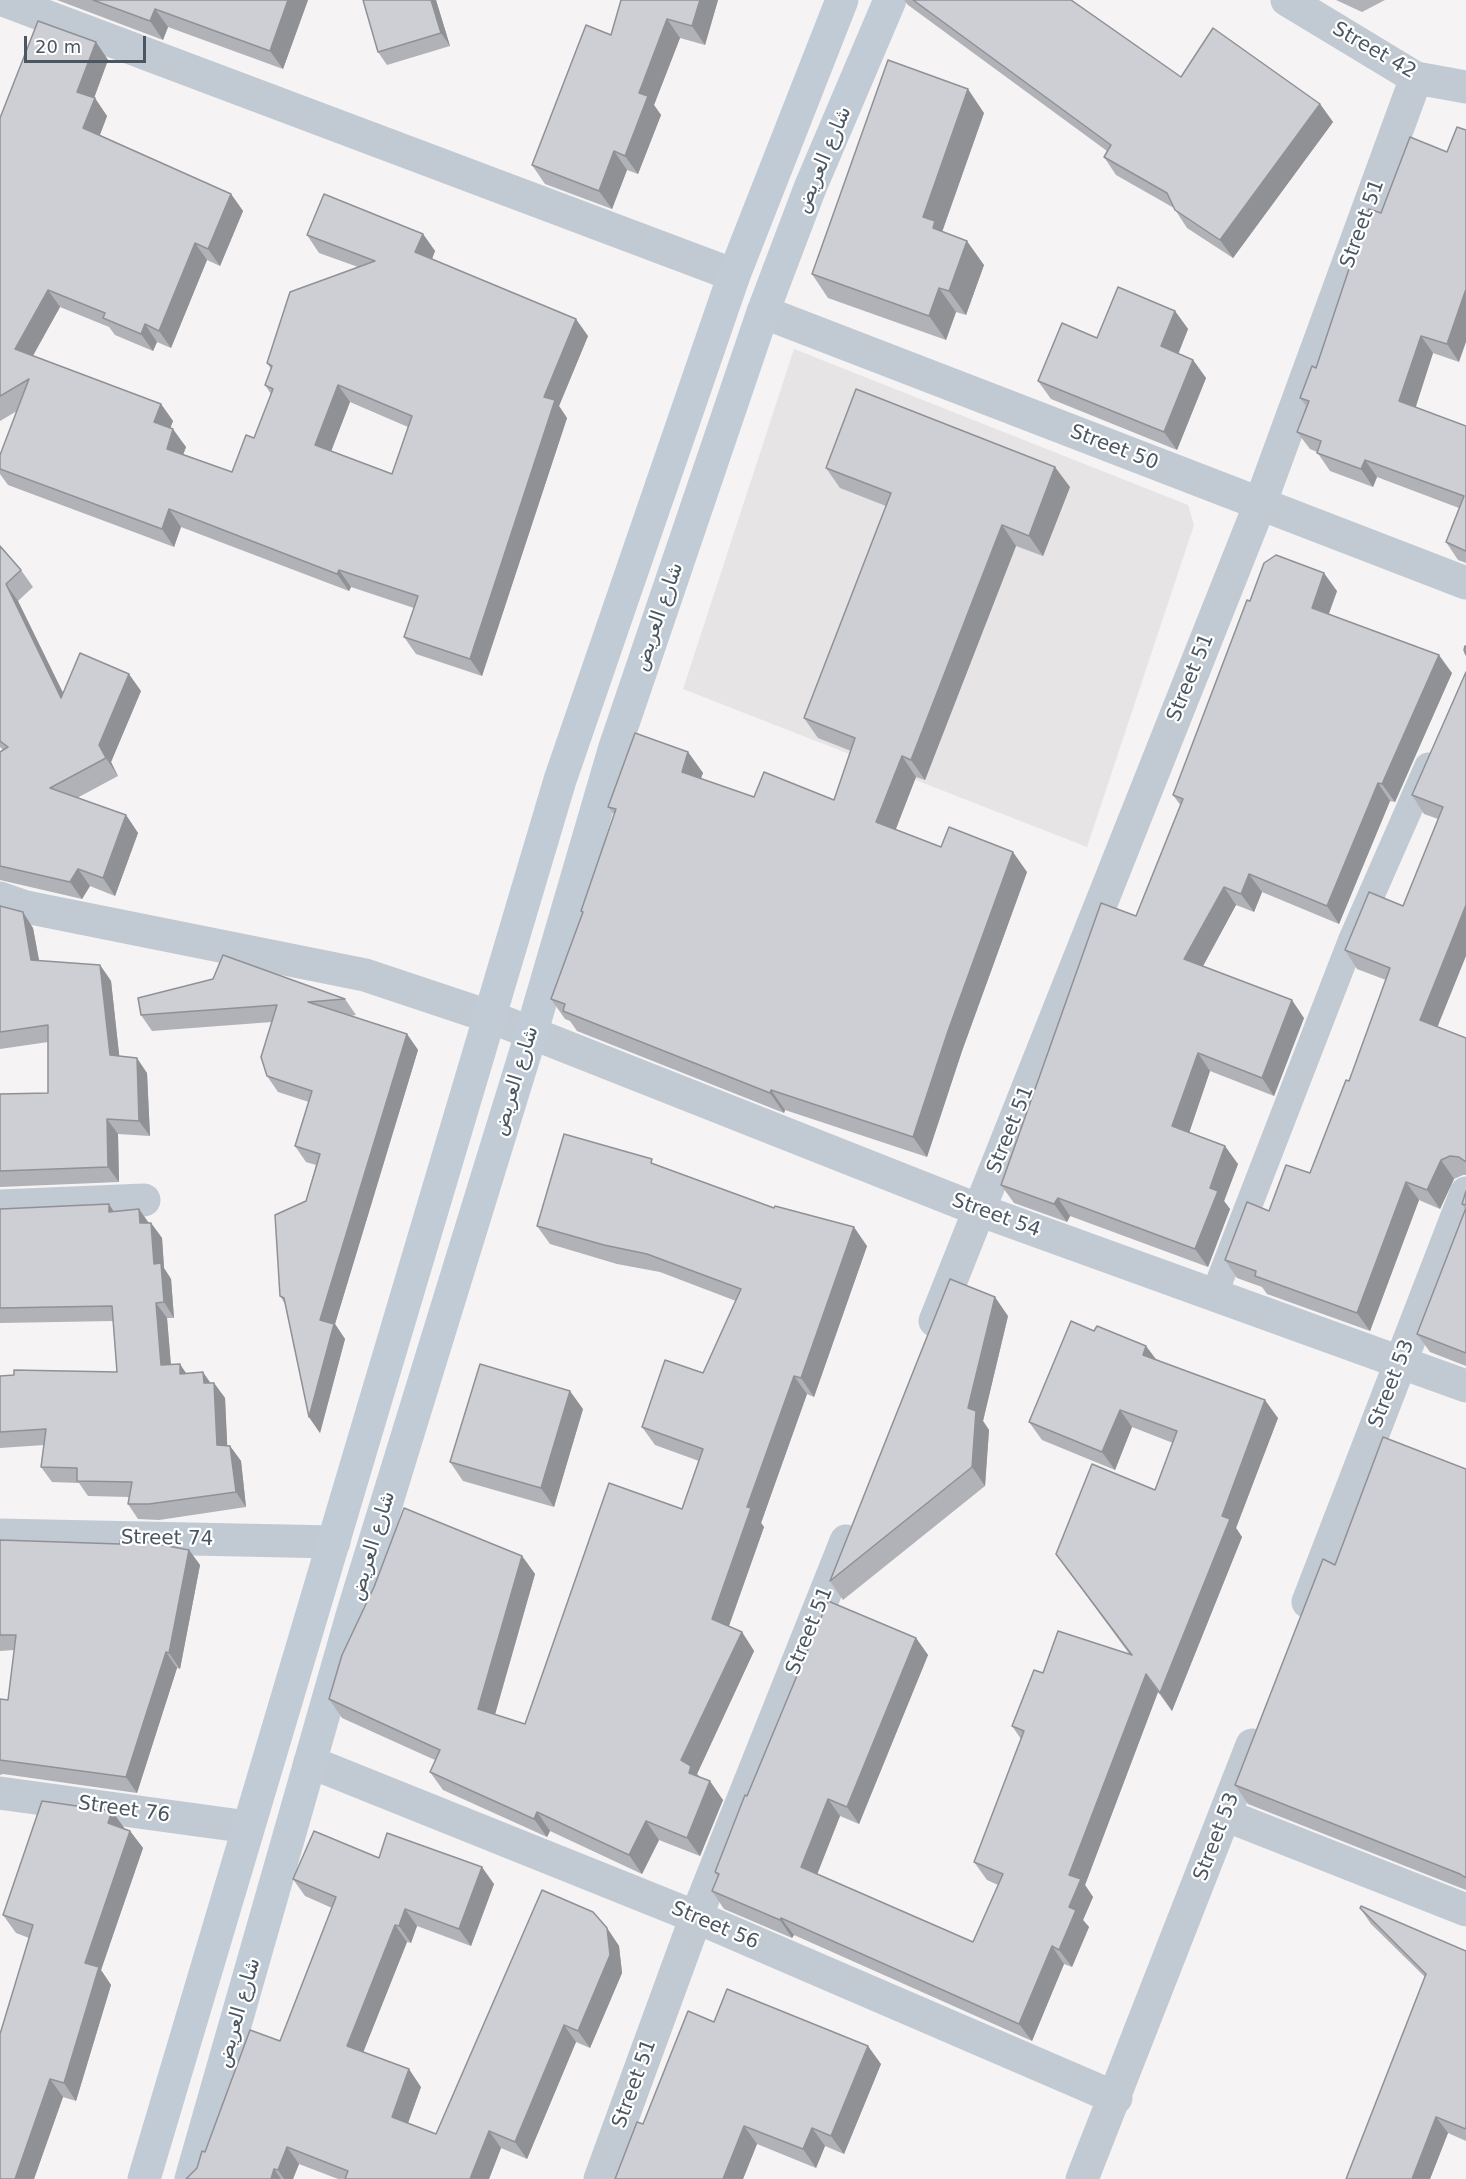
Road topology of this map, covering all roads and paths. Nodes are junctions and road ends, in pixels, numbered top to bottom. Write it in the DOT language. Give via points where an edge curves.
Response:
graph roads {
  1 [pos="3,0"];
  2 [pos="842,0"];
  3 [pos="891,0"];
  4 [pos="1287,0"];
  5 [pos="1416,78"];
  6 [pos="1466,87"];
  7 [pos="734,275"];
  8 [pos="763,312"];
  9 [pos="1260,504"];
  10 [pos="1466,583"];
  11 [pos="1438,745"];
  12 [pos="0,898"];
  13 [pos="491,1017"];
  14 [pos="532,1031"];
  15 [pos="1466,1192"];
  16 [pos="144,1200"];
  17 [pos="0,1206"];
  18 [pos="979,1210"];
  19 [pos="1214,1295"];
  20 [pos="922,1354"];
  21 [pos="1401,1361"];
  22 [pos="1466,1386"];
  23 [pos="860,1509"];
  24 [pos="0,1535"];
  25 [pos="334,1542"];
  26 [pos="1298,1627"];
  27 [pos="1264,1716"];
  28 [pos="310,1762"];
  29 [pos="0,1794"];
  30 [pos="1225,1815"];
  31 [pos="248,1827"];
  32 [pos="1466,1910"];
  33 [pos="696,1917"];
  34 [pos="1116,2098"];
  35 [pos="144,2179"];
  36 [pos="191,2179"];
  37 [pos="600,2179"];
  38 [pos="1082,2179"];
  1 -- 7 [label="street"];
  2 -- 7 [label="main road, شارع العريض"];
  3 -- 8 [label="main road, شارع العريض" via="810,188"];
  4 -- 5 [label="street, Street 42"];
  5 -- 6 [label="street, Street 42"];
  5 -- 9 [label="street, Street 51"];
  7 -- 13 [label="main road, شارع العريض" via="574,738"];
  8 -- 9 [label="street, Street 50"];
  8 -- 14 [label="main road, شارع العريض" via="615,747"];
  9 -- 10 [label="street, Street 50"];
  9 -- 18 [label="street, Street 51"];
  11 -- 19 [label="street" via="1352,939"];
  12 -- 13 [label="street, Street 54" via="26,907 365,975"];
  13 -- 14 [label="street, Street 54"];
  13 -- 25 [label="main road, شارع العريض"];
  14 -- 18 [label="street, Street 54"];
  14 -- 28 [label="main road, شارع العريض"];
  15 -- 21 [label="street, Street 53"];
  16 -- 17 [label="street"];
  18 -- 19 [label="street, Street 54"];
  18 -- 20 [label="street, Street 51"];
  19 -- 21 [label="street, Street 54"];
  21 -- 22 [label="street, Street 54"];
  21 -- 26 [label="street, Street 53"];
  23 -- 33 [label="street, Street 51"];
  24 -- 25 [label="street, Street 74"];
  25 -- 31 [label="main road, شارع العريض"];
  27 -- 30 [label="street, Street 53"];
  28 -- 33 [label="street, Street 56"];
  28 -- 36 [label="main road, شارع العريض"];
  29 -- 31 [label="street, Street 76"];
  30 -- 32 [label="street"];
  30 -- 34 [label="street, Street 53"];
  31 -- 35 [label="main road, شارع العريض"];
  33 -- 34 [label="street, Street 56"];
  33 -- 37 [label="street, Street 51"];
  34 -- 38 [label="street, Street 53"];
}
